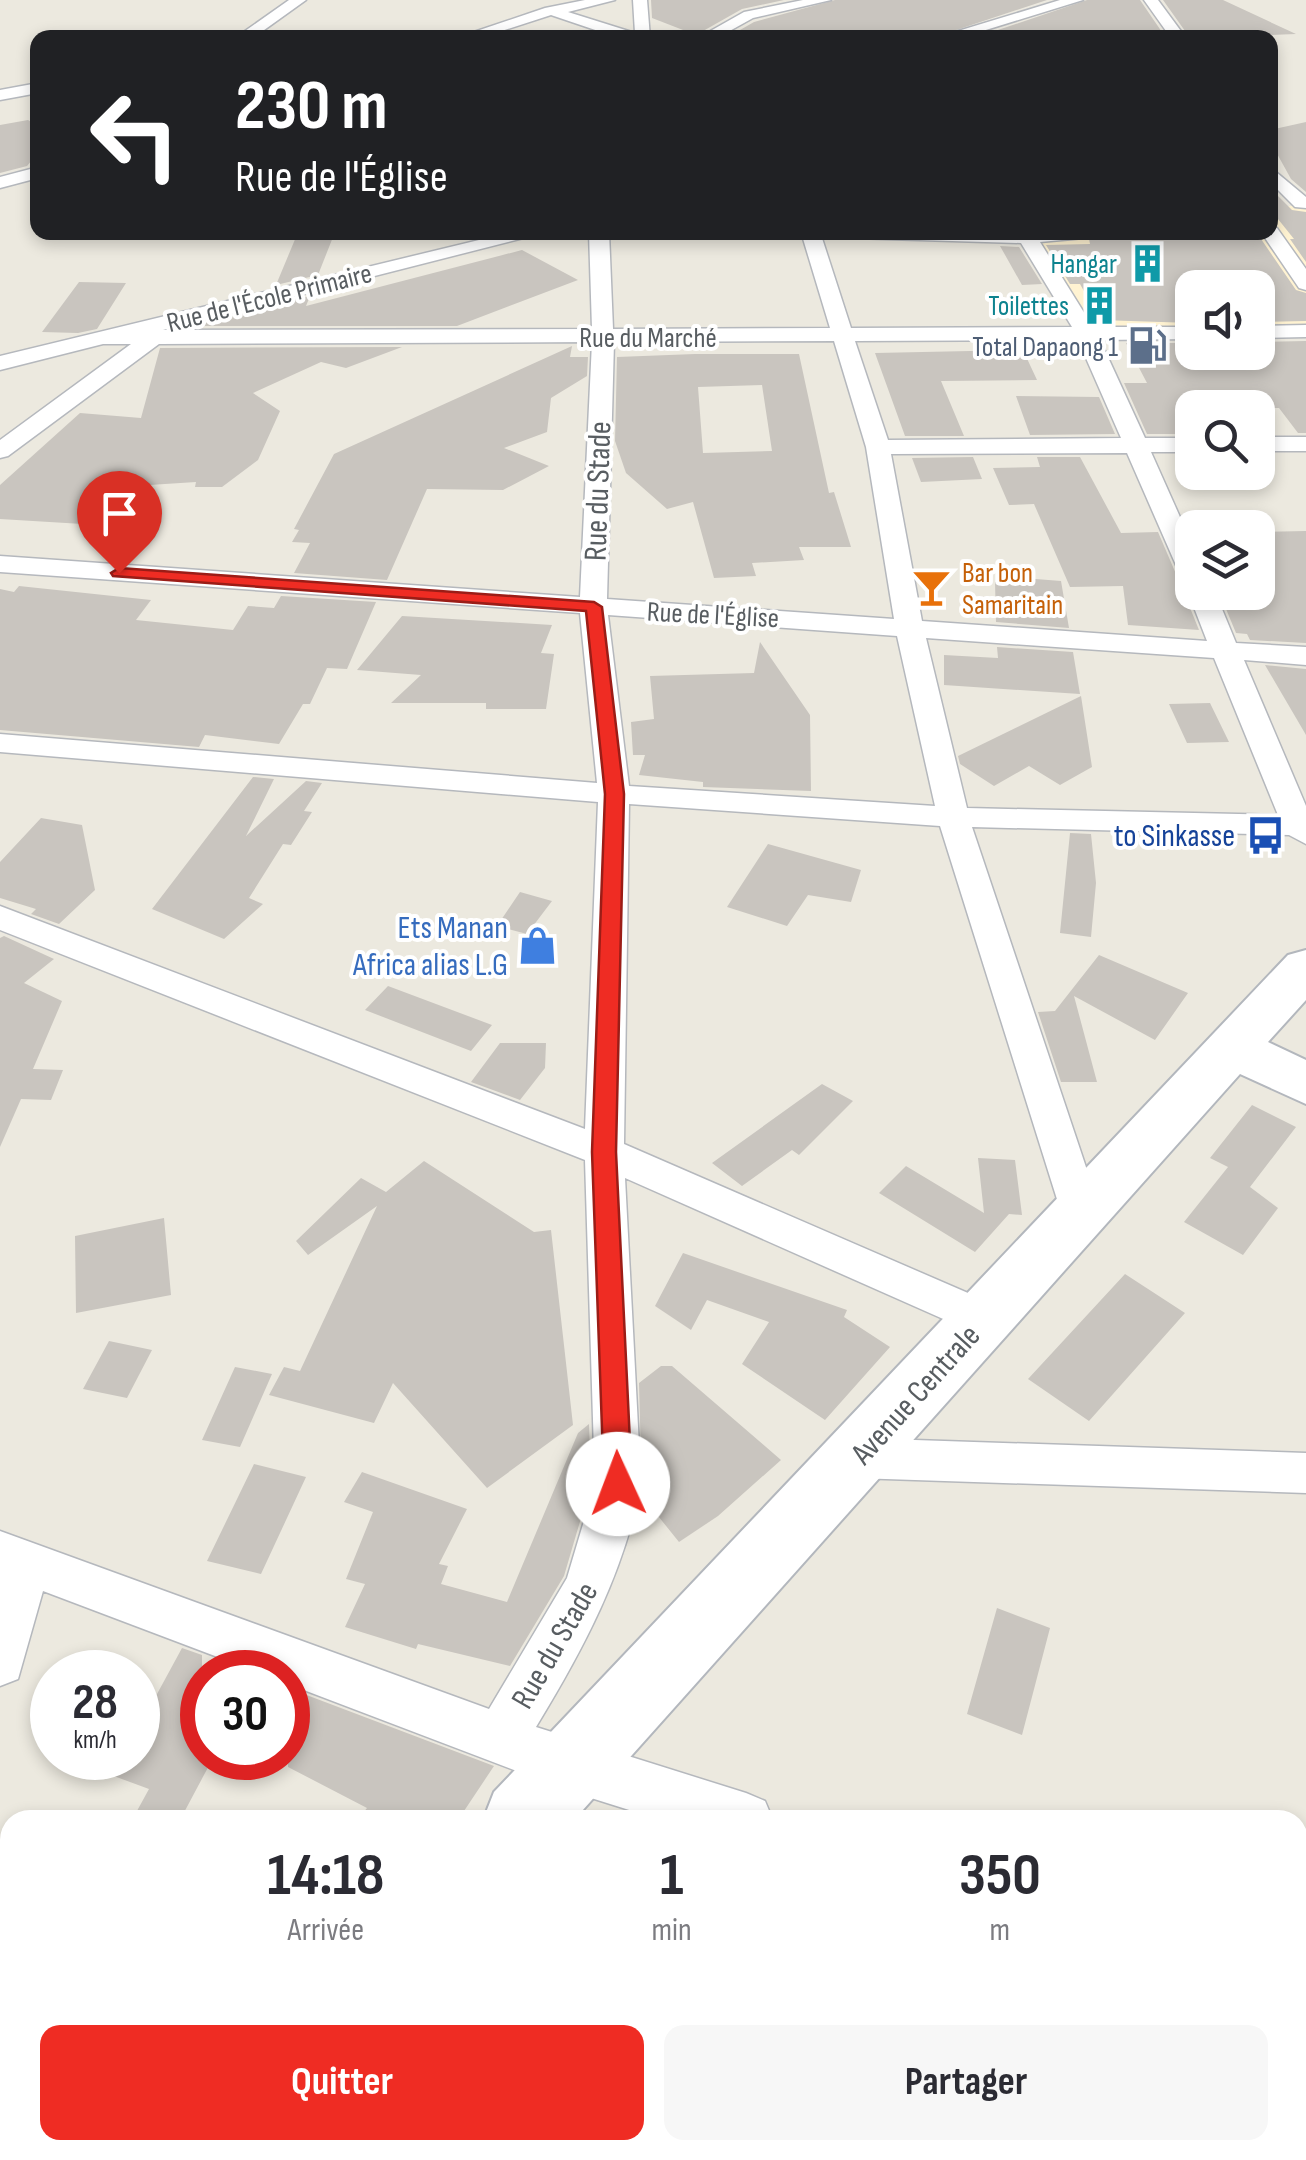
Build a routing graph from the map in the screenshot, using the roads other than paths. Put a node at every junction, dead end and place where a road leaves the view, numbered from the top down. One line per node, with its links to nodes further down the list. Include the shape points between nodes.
1 (299, 0): 9 (street)
2 (524, 0): 8 (street)
3 (608, 0): 8 (street)
4 (640, 0): 12 (street)
5 (824, 0): 13 (street, via 749,15)
6 (1076, 0): 14 (street)
7 (1151, 0): 15 (street)
8 (550, 11): 10 (street); 11 (street)
9 (254, 30)
10 (489, 30)
11 (613, 30)
12 (640, 30)
13 (720, 30)
14 (970, 30)
15 (1173, 30)
16 (30, 89): 17 (street)
17 (0, 95)
18 (30, 174): 20 (street)
19 (1278, 179): 21 (street)
20 (0, 183)
21 (1304, 202): 22 (street)
22 (1278, 207)
23 (505, 240): 36 (street, Rue de l'École Primaire)
24 (599, 240): 34 (street, Rue du Stade)
25 (812, 240): 35 (street)
26 (1029, 240): 32 (street)
27 (1276, 240): 28 (street)
28 (1306, 284)
29 (1306, 331): 30 (street)
30 (1275, 332)
31 (1175, 333): 32 (street, Rue du Marché)
32 (1086, 335): 35 (street, Rue du Marché); 40 (street)
33 (158, 336): 34 (street, Rue du Marché); 36 (street, Rue du Marché); 43 (street)
34 (602, 336): 35 (street, Rue du Marché); 46 (street, Rue du Stade)
35 (840, 337): 42 (street)
36 (104, 338): 37 (street, Rue de l'École Primaire)
37 (0, 363)
38 (1275, 444): 39 (street)
39 (1306, 444)
40 (1136, 445): 41 (street); 42 (street); 44 (street)
41 (1175, 445)
42 (878, 448): 48 (street)
43 (0, 452)
44 (1175, 533)
45 (0, 564): 46 (street, Rue de l'Église)
46 (594, 607): 48 (street, Rue de l'Église); 52 (street, Rue du Stade)
47 (1210, 610): 49 (street)
48 (909, 626): 49 (street, Rue de l'Église); 53 (street)
49 (1227, 649): 50 (street, Rue de l'Église); 54 (street)
50 (1306, 656)
51 (0, 743): 52 (street)
52 (614, 794): 53 (street); 59 (street, Rue du Stade)
53 (953, 817): 54 (street); 60 (street)
54 (1302, 830)
55 (0, 918): 59 (street)
56 (1306, 966): 57 (main road, Avenue Centrale)
57 (1232, 1047): 58 (main road); 60 (main road, Avenue Centrale)
58 (1306, 1084)
59 (604, 1152): 61 (street); 66 (street, Rue du Stade, via 618,1484 610,1533 576,1617)
60 (1081, 1212): 61 (main road, Avenue Centrale)
61 (983, 1318): 62 (main road, Avenue Centrale)
62 (856, 1458): 63 (street); 67 (main road, Avenue Centrale)
63 (1306, 1473)
64 (13, 1558): 65 (street); 66 (street)
65 (0, 1662)
66 (500, 1738): 67 (street)
67 (572, 1766): 68 (main road, Avenue Centrale); 69 (street)
68 (531, 1810)
69 (691, 1810)

